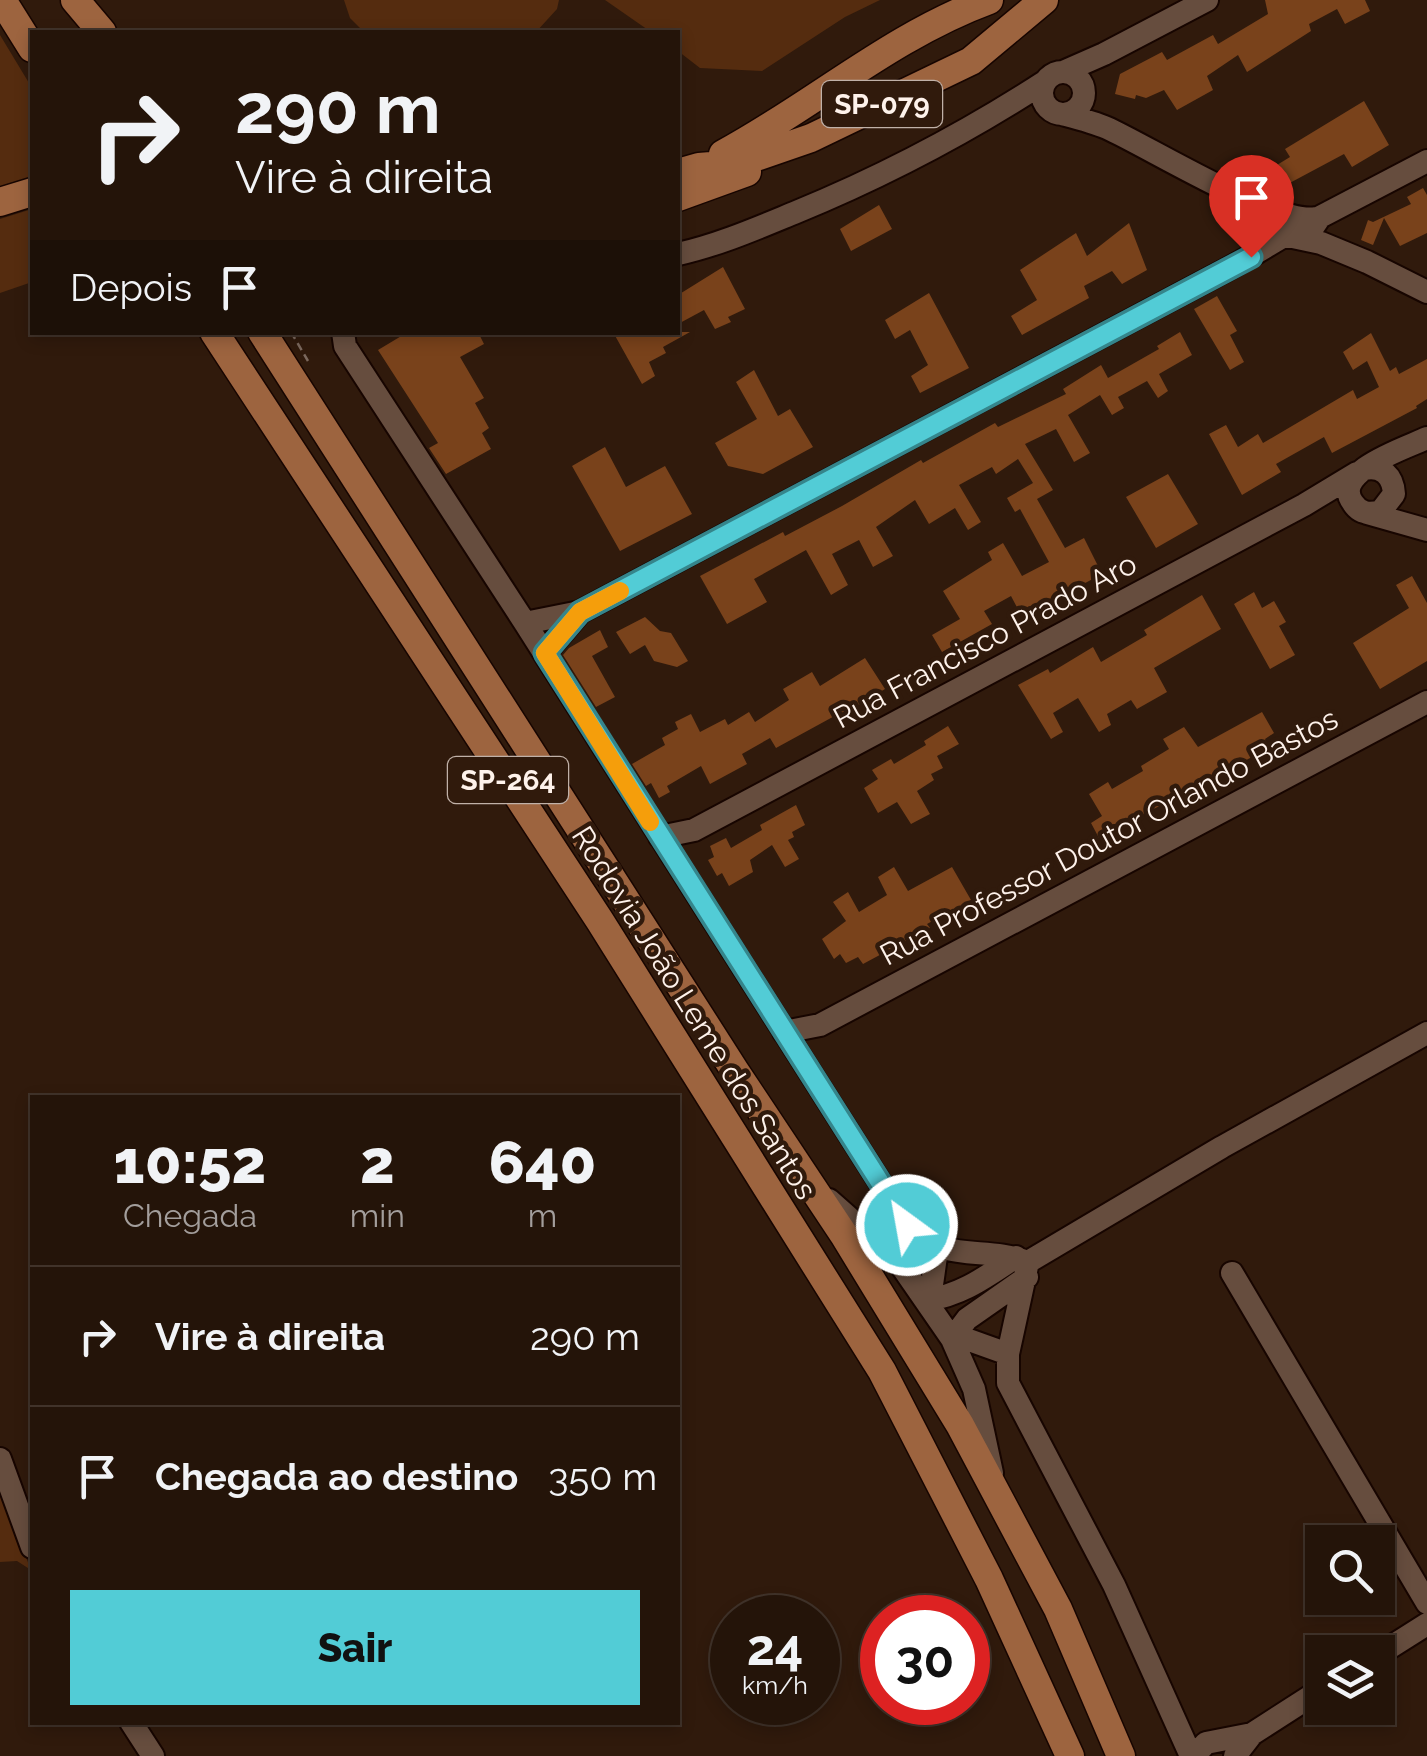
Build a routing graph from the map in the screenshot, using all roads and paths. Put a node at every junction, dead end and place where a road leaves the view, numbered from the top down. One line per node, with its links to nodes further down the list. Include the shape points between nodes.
1 (58, 0): 7 (main road)
2 (75, 0): 8 (main road)
3 (989, 0): 10 (main road, SP-079, via 942,17)
4 (1044, 0): 14 (main road, SP-079, via 971,61)
5 (1207, 0): 11 (street)
6 (1, 3): 9 (main road)
7 (79, 30)
8 (100, 30)
9 (30, 48)
10 (878, 54): 14 (main road, via 910,54 911,80); 20 (main road, SP-079, via 787,117)
11 (1104, 54): 12 (street); 13 (street, via 1086,76)
12 (1054, 76): 13 (street, via 1075,75); 15 (street); 16 (street, via 1043,99)
13 (1084, 93): 16 (street, via 1080,106); 17 (street)
14 (895, 98): 18 (main road, SP-079)
15 (1000, 111): 16 (street); 28 (street, via 866,184)
16 (1059, 113): 17 (street)
17 (1106, 127): 21 (street)
18 (811, 138): 20 (main road, SP-079, via 736,164); 23 (main road, via 746,173)
19 (1427, 161): 26 (street, via 1365,194)
20 (688, 170)
21 (1213, 183): 25 (street); 26 (street)
22 (30, 193): 24 (main road)
23 (680, 196)
24 (0, 202)
25 (1245, 217): 27 (street); 29 (street, via 1244,246)
26 (1329, 227): 27 (street); 30 (street, via 1367,262)
27 (1286, 236): 29 (street)
28 (680, 254)
29 (1226, 270): 40 (street)
30 (1427, 292)
31 (216, 335): 67 (main road, Rodovia João Leme dos Santos / SP-264, via 600,921 882,1371)
32 (264, 335): 49 (main road, Rodovia João Leme dos Santos / SP-264)
33 (343, 335): 41 (street, via 344,346)
34 (1422, 440): 35 (street, Rua Francisco Prado Aro); 36 (street, Rua Francisco Prado Aro, via 1397,466)
35 (1360, 471): 36 (street, via 1386,472); 37 (street, Rua Francisco Prado Aro); 38 (street, via 1348,493)
36 (1394, 490): 38 (street, via 1387,507); 39 (street, via 1404,514)
37 (1304, 505): 38 (street, Rua Francisco Prado Aro, via 1329,500); 44 (street, Rua Francisco Prado Aro)
38 (1361, 510): 39 (street, Rua Francisco Prado Aro)
39 (1427, 530)
40 (580, 612): 41 (street); 42 (street)
41 (526, 623): 42 (street)
42 (545, 653): 44 (street)
43 (1427, 702): 45 (street, Rua Professor Doutor Orlando Bastos)
44 (666, 846): 46 (street)
45 (820, 1025): 46 (street, Rua Professor Doutor Orlando Bastos); 48 (street, Rua Professor Doutor Orlando Bastos)
46 (784, 1032): 48 (street)
47 (1427, 1033): 51 (street)
48 (798, 1053): 50 (street, via 907,1225)
49 (810, 1184): 53 (street, via 898,1262); 57 (main road, Rodovia João Leme dos Santos / SP-264)
50 (937, 1249): 51 (street); 53 (street)
51 (1024, 1265): 53 (street); 54 (street); 55 (street)
52 (1232, 1274): 59 (street)
53 (929, 1300): 54 (street)
54 (954, 1336): 55 (street); 57 (street, via 980,1409)
55 (1008, 1354): 63 (street, via 1008,1382)
56 (0, 1459): 58 (street)
57 (996, 1491): 68 (main road, Rodovia João Leme dos Santos / SP-264, via 1058,1609)
58 (30, 1542)
59 (1427, 1603)
60 (1427, 1624): 61 (street)
61 (1395, 1644)
62 (1305, 1700): 65 (street)
63 (1170, 1708): 65 (street); 69 (street)
64 (133, 1725): 66 (street)
65 (1227, 1747): 69 (street, via 1199,1747)
66 (153, 1756)
67 (1070, 1756)
68 (1121, 1756)
69 (1192, 1756)

